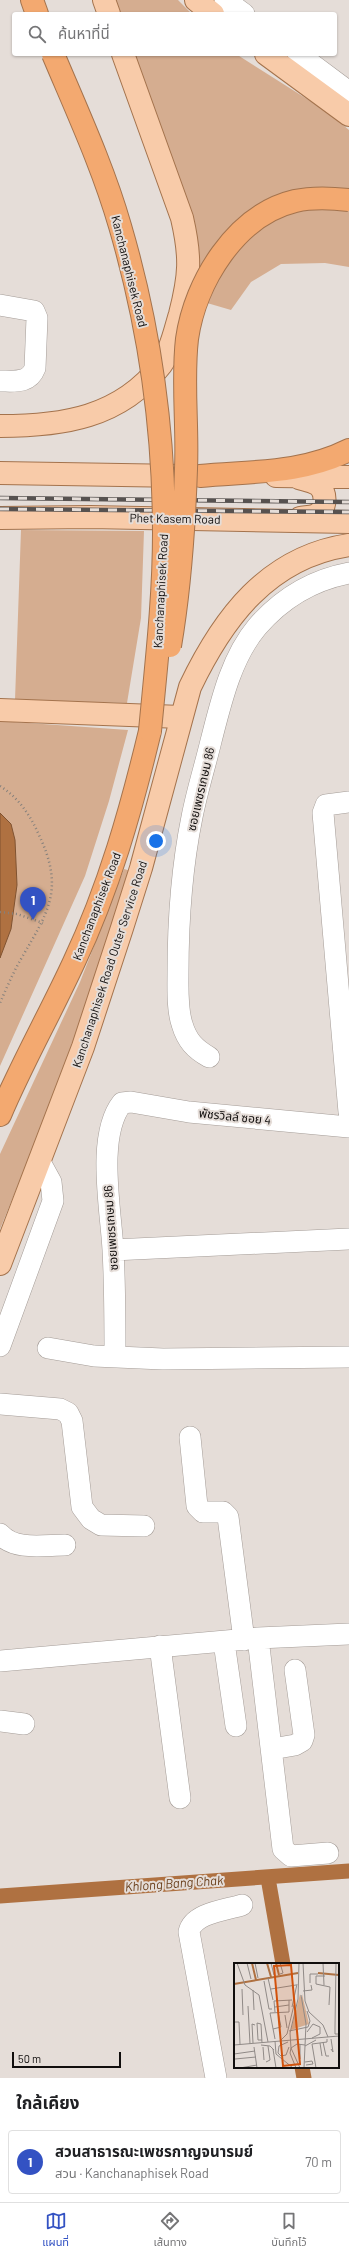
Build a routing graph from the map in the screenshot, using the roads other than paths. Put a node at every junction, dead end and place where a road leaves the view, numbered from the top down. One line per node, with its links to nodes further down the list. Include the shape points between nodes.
1 (32, 0): 5 (highway)
2 (104, 0): 6 (main road)
3 (196, 0): 7 (main road)
4 (225, 0): 8 (street)
5 (36, 12)
6 (108, 12)
7 (211, 12)
8 (241, 12)
9 (54, 56): 31 (highway, Kanchanaphisek Road, bridge, via 101,171 120,227 151,362 159,427 164,533)
10 (123, 56): 18 (main road, via 182,218 189,246 190,271 174,338 161,364 136,390 108,409 74,421 32,426)
11 (269, 56): 14 (main road)
12 (301, 56): 13 (street)
13 (349, 92)
14 (349, 115)
15 (349, 200): 31 (highway, bridge, via 325,197 295,201 268,211 244,229 214,262 196,300 187,339 186,480 178,599 166,670)
16 (0, 305): 17 (street, via 27,308 34,311 37,318 35,368 32,374 22,381)
17 (0, 380)
18 (0, 426)
19 (349, 450): 21 (highway, via 334,458 290,470)
20 (0, 473): 21 (main road)
21 (200, 476): 22 (main road)
22 (293, 476): 23 (main road); 25 (main road, via 318,484 325,497 323,506 316,515)
23 (349, 477)
24 (0, 518): 25 (main road, Phet Kasem Road)
25 (294, 520): 26 (main road, Phet Kasem Road)
26 (349, 522)
27 (349, 545): 30 (main road, Kanchanaphisek Road Outer Service Road, via 313,554 281,570 244,601 203,660 190,687)
28 (349, 573): 35 (street, ซอยเพชรเกษม 86, via 301,589 277,607 257,627 240,654 217,718 192,817 179,915 178,951 181,1023 194,1048)
29 (0, 710): 30 (main road)
30 (181, 717): 40 (main road, Kanchanaphisek Road Outer Service Road, via 139,876 82,1047)
31 (150, 731): 38 (highway, Kanchanaphisek Road, via 112,872 75,961)
32 (349, 802): 33 (street, via 326,805 323,813)
33 (341, 911): 34 (street)
34 (345, 1021): 37 (street)
35 (209, 1057)
36 (122, 1103): 39 (street, พัชรวิลล์ ซอย 4); 42 (street, ซอยเพชรเกษม 86, via 113,1121 107,1158)
37 (349, 1112)
38 (0, 1115)
39 (349, 1127)
40 (40, 1162): 43 (main road, Kanchanaphisek Road Outer Service Road); 44 (street, via 51,1182 53,1201)
41 (349, 1239): 42 (street)
42 (113, 1250): 47 (street, ซอยเพชรเกษม 86)
43 (0, 1264): 44 (street)
44 (26, 1270): 45 (street)
45 (0, 1346)
46 (48, 1348): 47 (street)
47 (115, 1357): 48 (street)
48 (349, 1357)
49 (0, 1404): 51 (street, via 68,1413 72,1421 82,1507 91,1519 101,1525)
50 (190, 1437): 55 (street, via 197,1506 203,1512 223,1512 228,1517)
51 (144, 1526)
52 (0, 1534): 53 (street, via 10,1543 20,1545)
53 (65, 1545)
54 (349, 1634): 55 (street)
55 (251, 1639): 56 (street); 63 (street)
56 (224, 1642): 57 (street); 62 (street)
57 (160, 1646): 58 (street); 64 (street)
58 (0, 1661)
59 (295, 1670): 63 (street, via 304,1734 302,1741 295,1745)
60 (0, 1722): 61 (street)
61 (24, 1724)
62 (236, 1726)
63 (272, 1749): 65 (street, via 283,1849 291,1856)
64 (180, 1798)
65 (328, 1853)
66 (242, 1905): 67 (street, via 197,1920 190,1926 189,1932)
67 (216, 2078)

